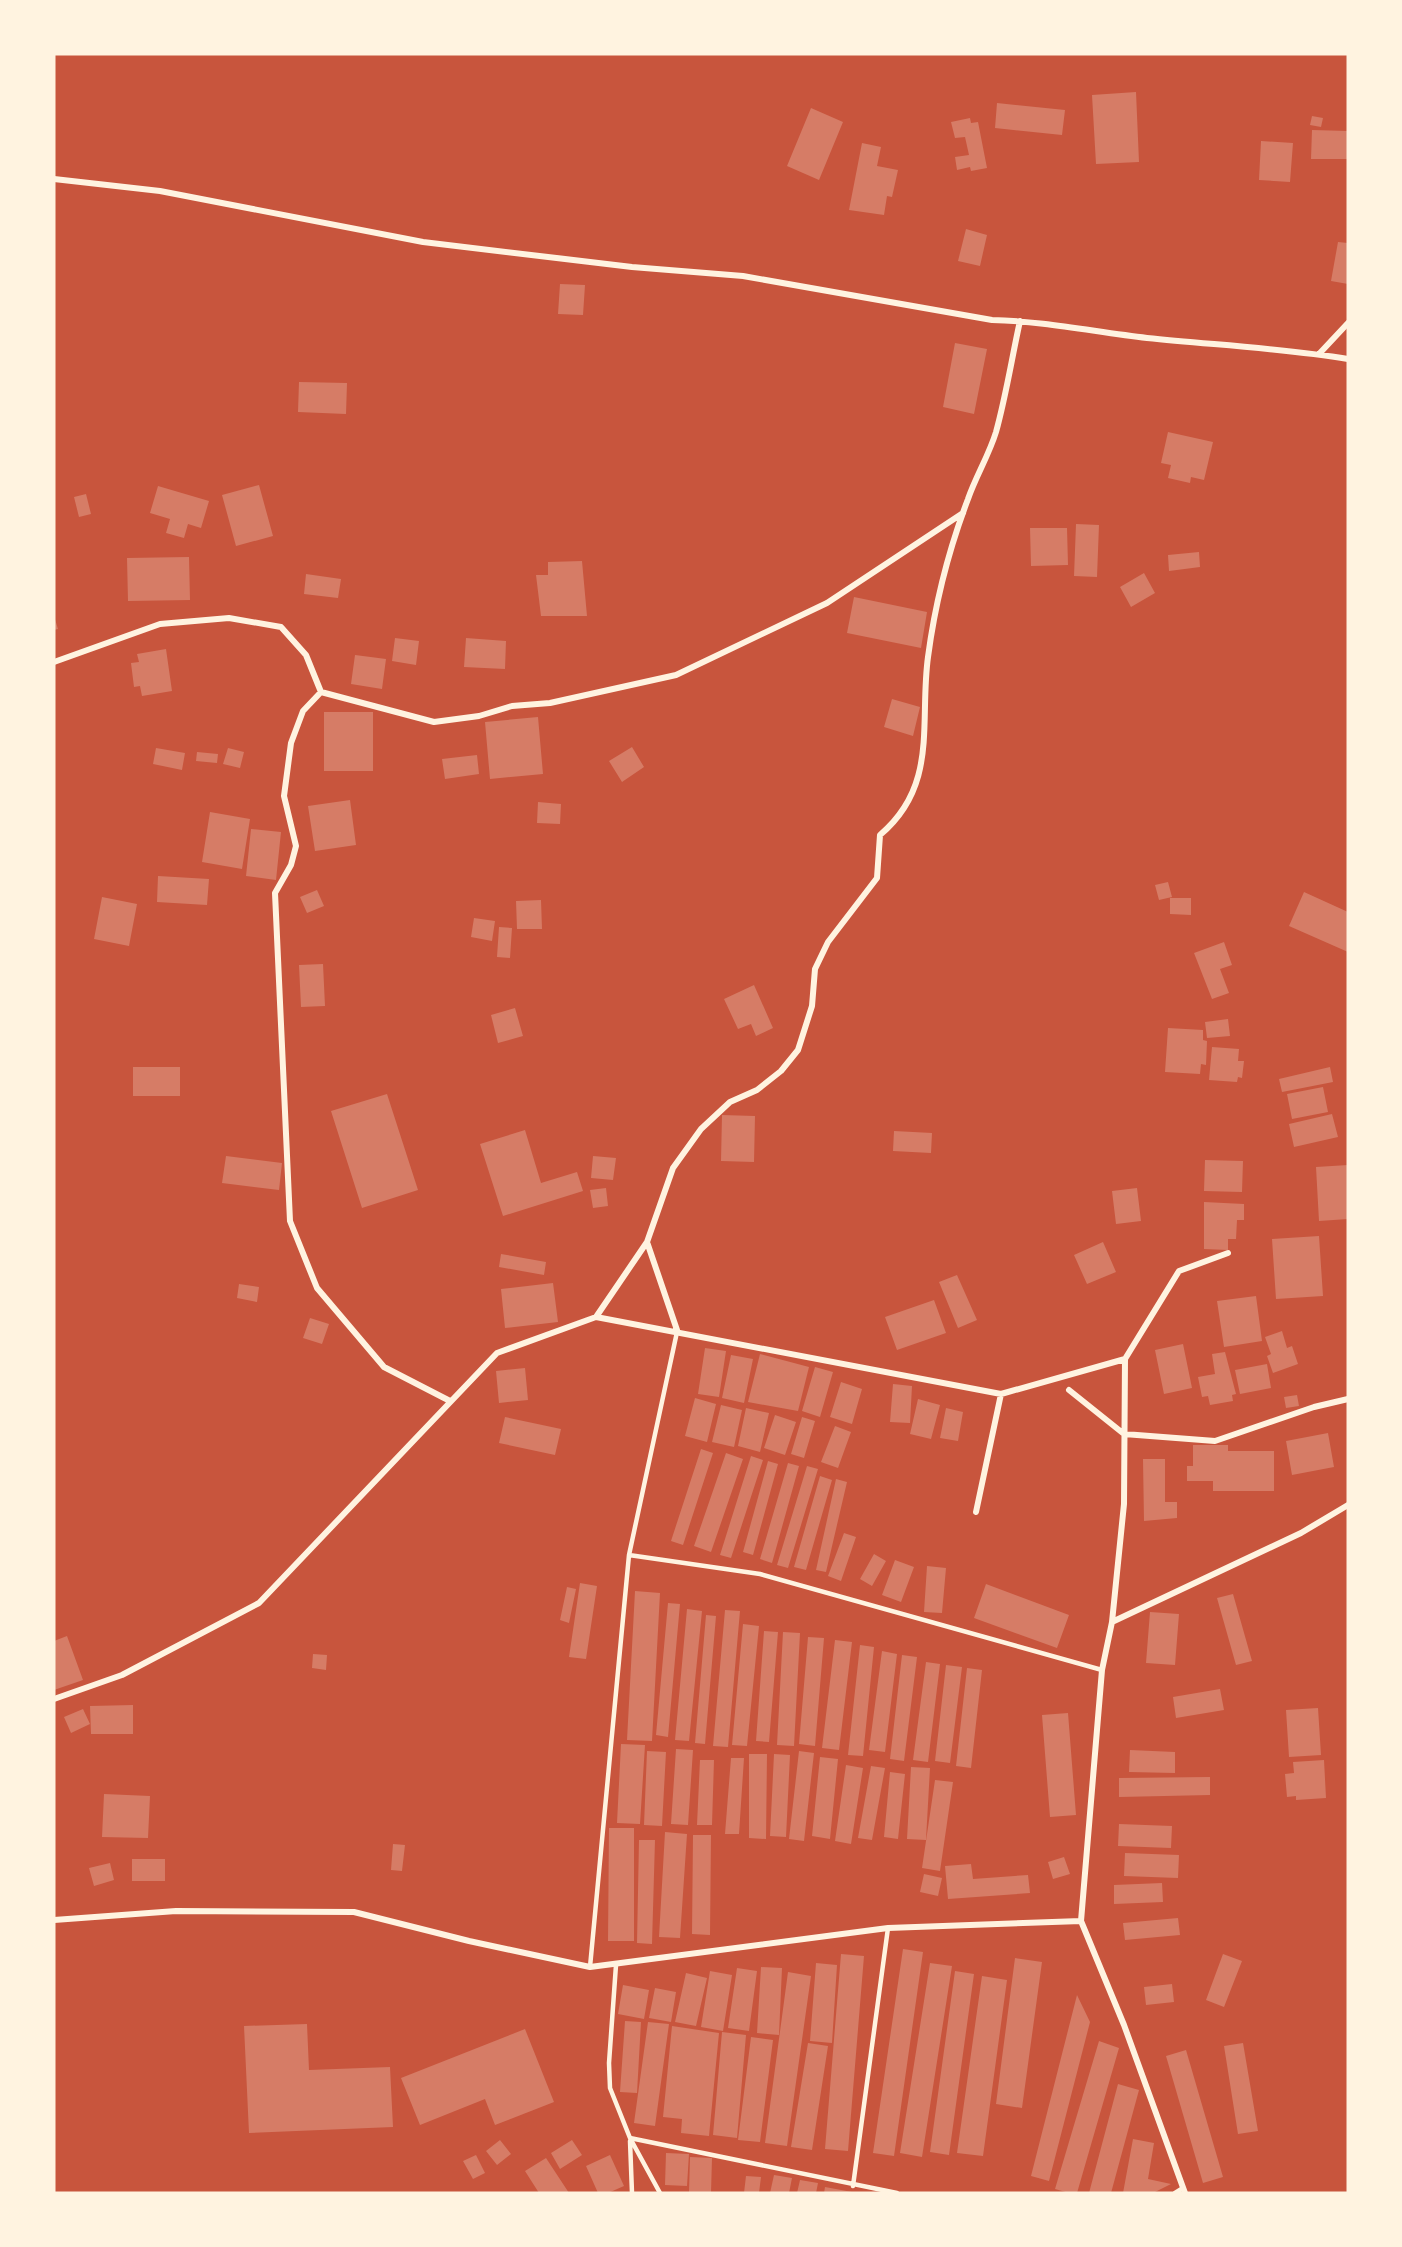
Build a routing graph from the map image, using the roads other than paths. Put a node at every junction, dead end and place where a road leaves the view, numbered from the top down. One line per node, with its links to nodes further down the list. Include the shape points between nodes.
1 (54, 179): 2 (street, via 182,194 412,240 632,267 743,276 981,318)
2 (1020, 321): 4 (street, via 1082,331); 6 (street, via 995,433)
3 (1348, 323): 4 (street)
4 (1319, 354): 5 (street)
5 (1348, 359)
6 (963, 513): 8 (street, via 827,603 676,675 550,703 513,706 435,722); 9 (street, via 935,614 921,772 896,821 880,835 877,878 828,942 815,969 812,1006 798,1050 781,1071 757,1090 730,1102 701,1129 673,1168)
7 (54, 662): 8 (street, via 159,624 229,618 281,627 306,655)
8 (321, 692): 17 (street, via 303,711 291,743 284,796 296,846 291,865 275,894 290,1221 318,1288 384,1367)
9 (647, 1242): 11 (street); 12 (street)
10 (1228, 1253): 13 (street, via 1179,1271)
11 (596, 1317): 12 (street); 17 (street, via 497,1353)
12 (677, 1330): 15 (street); 21 (lane)
13 (1125, 1359): 15 (street); 18 (street)
14 (1069, 1390): 18 (street)
15 (1000, 1394): 20 (street)
16 (1348, 1398): 18 (street, via 1223,1439)
17 (450, 1401): 24 (street, via 259,1604 122,1675)
18 (1124, 1434): 22 (street, via 1124,1504)
19 (1348, 1505): 22 (street, via 1301,1533)
20 (976, 1512)
21 (629, 1555): 23 (lane, via 760,1574); 29 (lane)
22 (1112, 1622): 23 (street)
23 (1102, 1670): 26 (street)
24 (54, 1699)
25 (54, 1920): 29 (street, via 176,1911 354,1912)
26 (1081, 1921): 27 (street); 32 (street, via 1124,2025)
27 (888, 1928): 28 (street); 31 (lane)
28 (616, 1965): 29 (street); 30 (lane, via 610,2088)
29 (590, 1967)
30 (630, 2138): 31 (lane); 33 (lane); 34 (lane)
31 (853, 2186): 35 (lane)
32 (1184, 2191): 36 (lane)
33 (632, 2193)
34 (660, 2193)
35 (897, 2193)
36 (1175, 2193)

